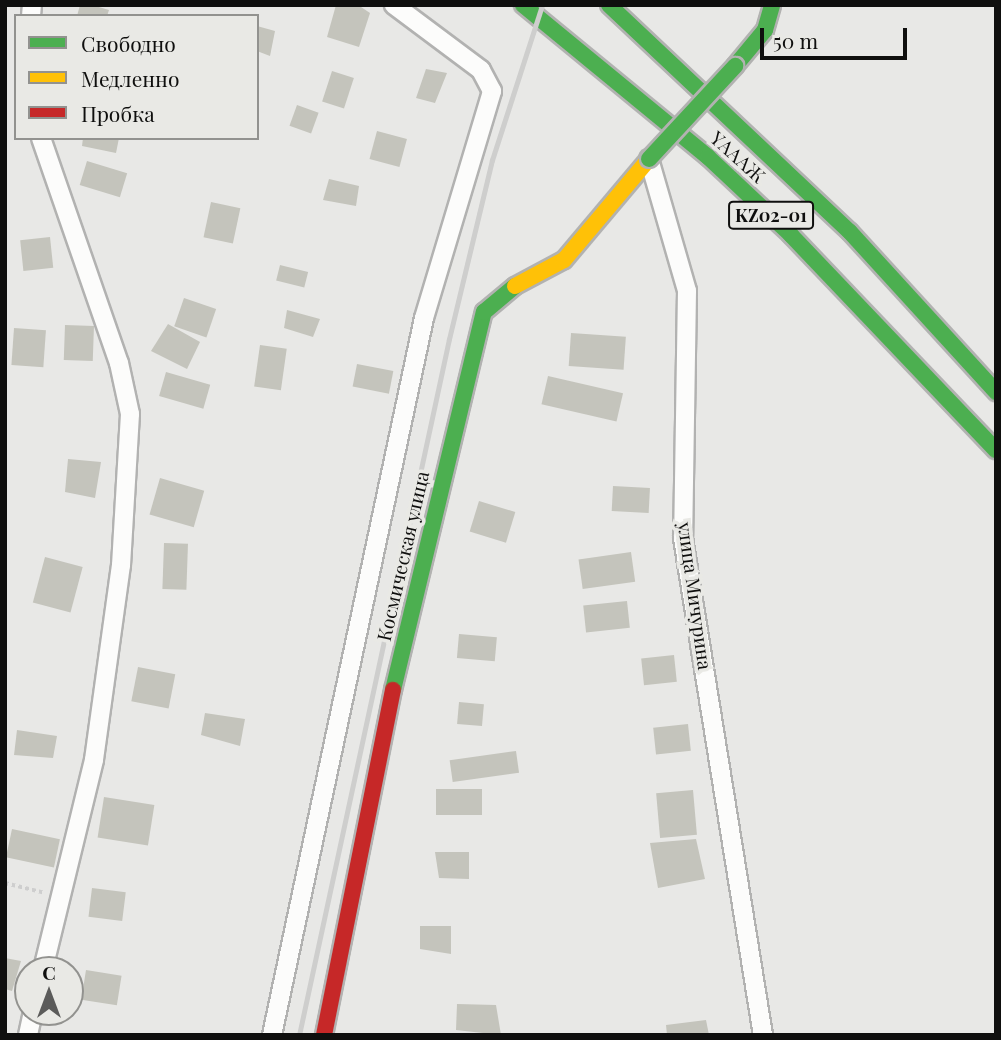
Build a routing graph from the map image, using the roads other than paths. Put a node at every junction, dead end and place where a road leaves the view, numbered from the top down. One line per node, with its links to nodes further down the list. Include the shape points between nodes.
1 (394, 5): 10 (street, via 481,70 492,91 424,317)
2 (523, 5): 8 (main road, ҮАААЖ / KZ02-01, via 773,218)
3 (609, 5): 7 (main road, ҮАААЖ / KZ02-01, via 850,232)
4 (772, 5): 6 (main road, Космическая улица, bridge, via 765,30)
5 (42, 140): 9 (street, via 119,363 130,414 118,591 93,760)
6 (649, 159): 11 (main road, Космическая улица, via 565,260 498,295 484,312 387,715); 12 (street, улица Мичурина, via 687,291 683,538)
7 (996, 392)
8 (996, 450)
9 (46, 956)
10 (272, 1035)
11 (324, 1035)
12 (764, 1035)

